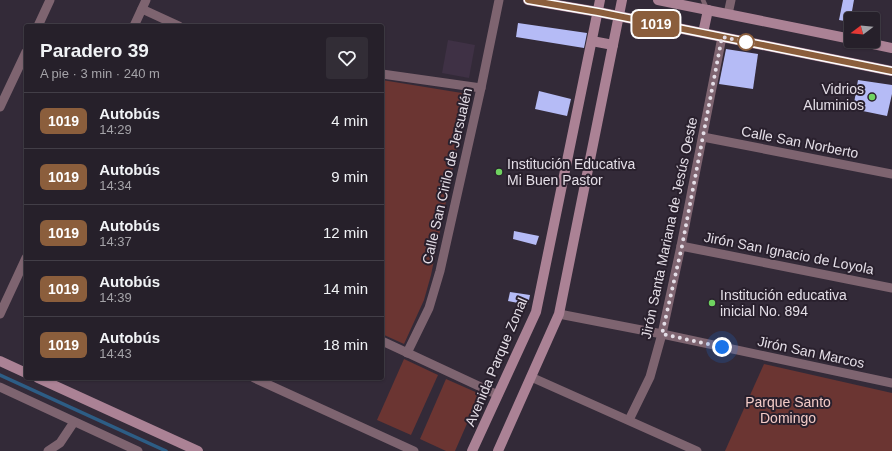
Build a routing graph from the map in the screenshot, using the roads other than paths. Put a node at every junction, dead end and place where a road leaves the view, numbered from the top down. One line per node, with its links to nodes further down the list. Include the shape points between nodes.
1 (50, 0): 15 (street)
2 (146, 0): 10 (street)
3 (499, 0): 28 (street, Calle San Cirilo de Jersualén)
4 (528, 0): 12 (main road)
5 (600, 0): 12 (main road, Avenida Parque Zonal)
6 (622, 0): 14 (main road)
7 (658, 0): 11 (main road)
8 (703, 0): 11 (lane)
9 (731, 0): 13 (street)
10 (142, 9): 16 (street); 17 (street)
11 (708, 10): 13 (main road); 18 (main road)
12 (598, 12): 14 (main road); 21 (main road, Avenida Parque Zonal)
13 (728, 14): 20 (main road)
14 (619, 16): 18 (main road); 22 (main road)
15 (39, 24)
16 (135, 24)
17 (175, 24)
18 (703, 33): 19 (main road)
19 (722, 37): 26 (main road); 30 (street, Jirón Santa Mariana de Jesús Oeste)
20 (844, 38)
21 (592, 41): 22 (main road); 47 (main road, Avenida Parque Zonal, via 536,312)
22 (613, 45): 36 (main road)
23 (880, 45): 24 (main road)
24 (892, 48)
25 (24, 56): 29 (street)
26 (892, 71)
27 (384, 74): 28 (street)
28 (481, 88): 39 (street, Calle San Cirilo de Jersualén, via 434,293)
29 (0, 107)
30 (703, 138): 31 (street, Calle San Norberto); 32 (street, Jirón Santa Mariana de Jesús Oeste)
31 (892, 174)
32 (682, 246): 34 (street, Jirón San Ignacio de Loyola); 37 (street, Jirón Santa Mariana de Jesús Oeste)
33 (23, 272): 35 (street)
34 (892, 288)
35 (0, 314)
36 (559, 314): 37 (street, Jirón San Marcos); 42 (main road)
37 (662, 334): 45 (street, Jirón San Marcos); 48 (street, Jirón Santa Mariana de Jesús Oeste, via 650,377)
38 (384, 342): 39 (street)
39 (407, 353): 47 (street)
40 (0, 361): 41 (main road)
41 (24, 372)
42 (531, 377): 48 (street); 55 (main road)
43 (42, 380): 52 (main road)
44 (258, 380): 53 (street)
45 (892, 383)
46 (0, 388): 49 (street)
47 (498, 395): 54 (main road, Avenida Parque Zonal)
48 (629, 420): 56 (street)
49 (74, 422): 50 (street, via 60,443); 51 (street)
50 (48, 451)
51 (138, 451)
52 (198, 451)
53 (414, 451)
54 (472, 451)
55 (498, 451)
56 (696, 451)

